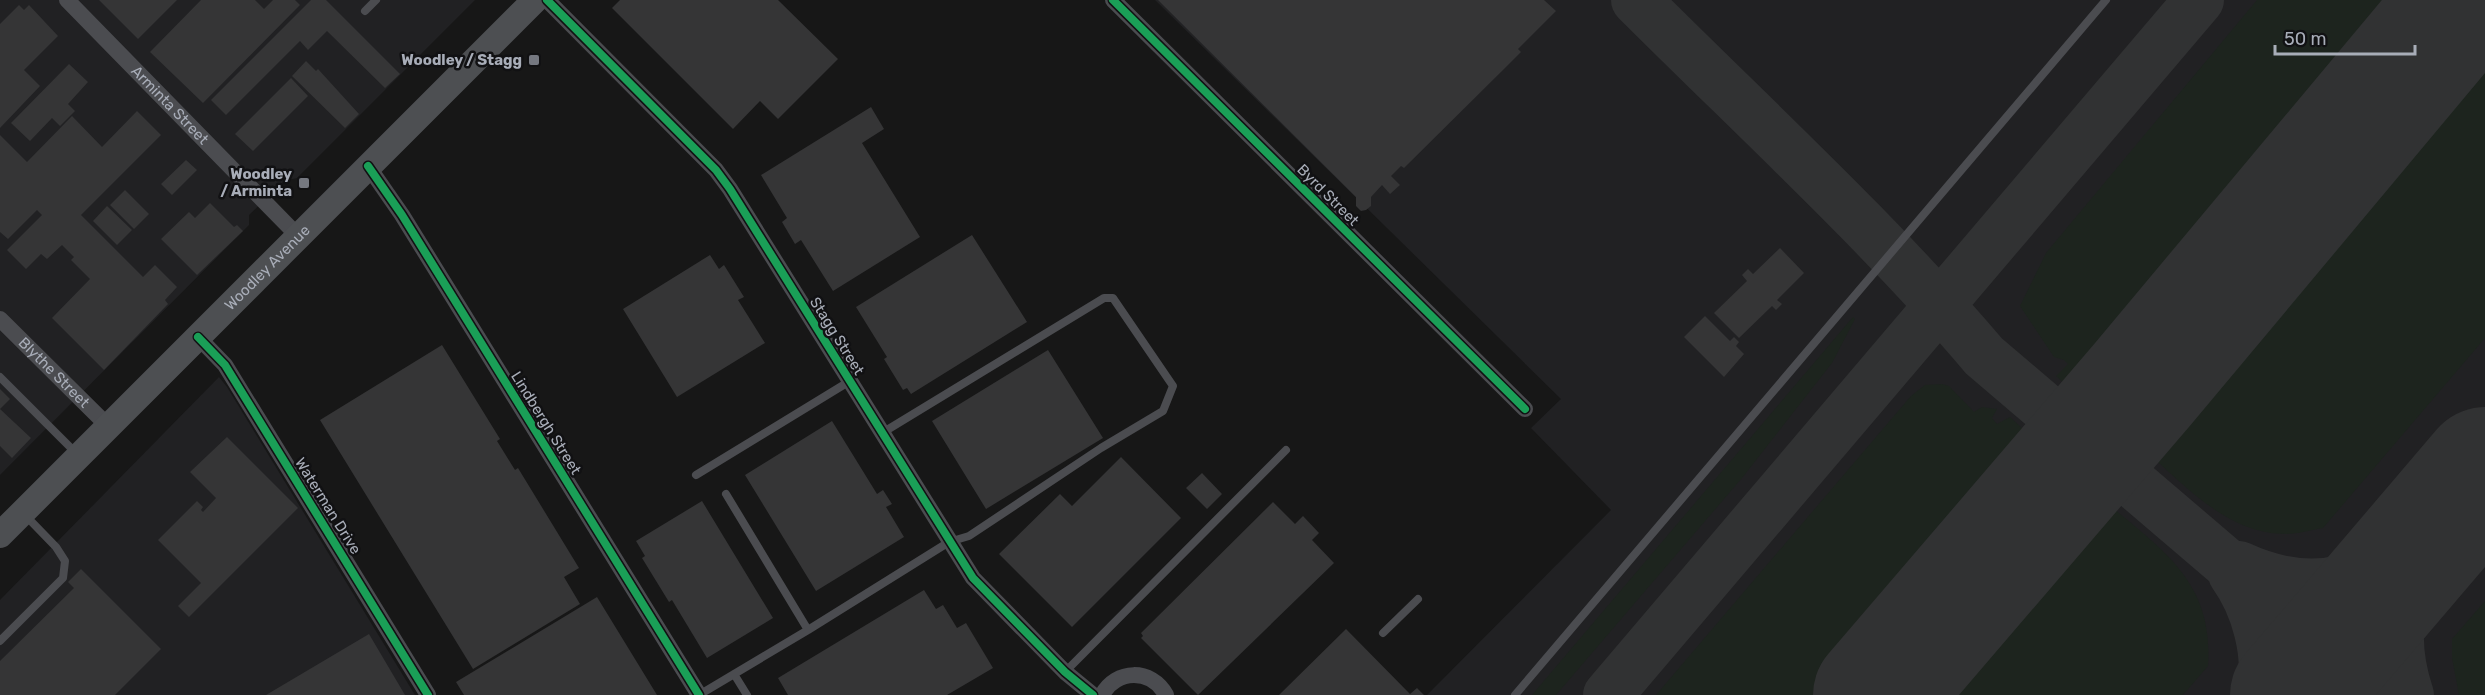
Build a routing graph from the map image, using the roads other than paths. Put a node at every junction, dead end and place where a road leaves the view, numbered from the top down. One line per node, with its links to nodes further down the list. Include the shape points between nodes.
1 (67, 0): 9 (street, Arminta Street)
2 (376, 0): 7 (lane)
3 (535, 0): 8 (main road, Woodley Avenue)
4 (546, 0): 13 (street, Stagg Street, via 716,170)
5 (1113, 0): 14 (street, Byrd Street)
6 (2106, 0): 36 (lane)
7 (365, 11)
8 (368, 166): 9 (main road, Woodley Avenue); 31 (street, Lindbergh Street)
9 (299, 237): 11 (main road, Woodley Avenue)
10 (0, 319): 15 (street, Blythe Street)
11 (198, 337): 15 (main road, Woodley Avenue); 30 (street, Waterman Drive, via 231,374)
12 (0, 377): 18 (lane)
13 (850, 381): 16 (street, Stagg Street); 19 (lane)
14 (1525, 409)
15 (108, 426): 18 (main road, Woodley Avenue)
16 (882, 433): 23 (street, Stagg Street); 23 (lane, via 1104,298 1113,298 1173,386 1163,411 969,536)
17 (1286, 450): 28 (lane)
18 (79, 456): 21 (main road, Woodley Avenue)
19 (696, 475)
20 (726, 494): 25 (lane)
21 (23, 513): 22 (main road, Woodley Avenue); 27 (lane, via 65,561 63,578)
22 (0, 535)
23 (949, 542): 25 (lane); 28 (street, Stagg Street, via 988,595)
24 (1418, 599): 26 (lane)
25 (808, 630): 29 (lane)
26 (1383, 633)
27 (0, 641)
28 (1065, 672): 33 (street, Stagg Street)
29 (734, 674): 31 (lane); 32 (lane)
30 (428, 695)
31 (699, 695)
32 (747, 695)
33 (1093, 695)
34 (1102, 695): 35 (street, via 1110,684 1131,675 1154,681)
35 (1166, 695)
36 (1515, 695)

